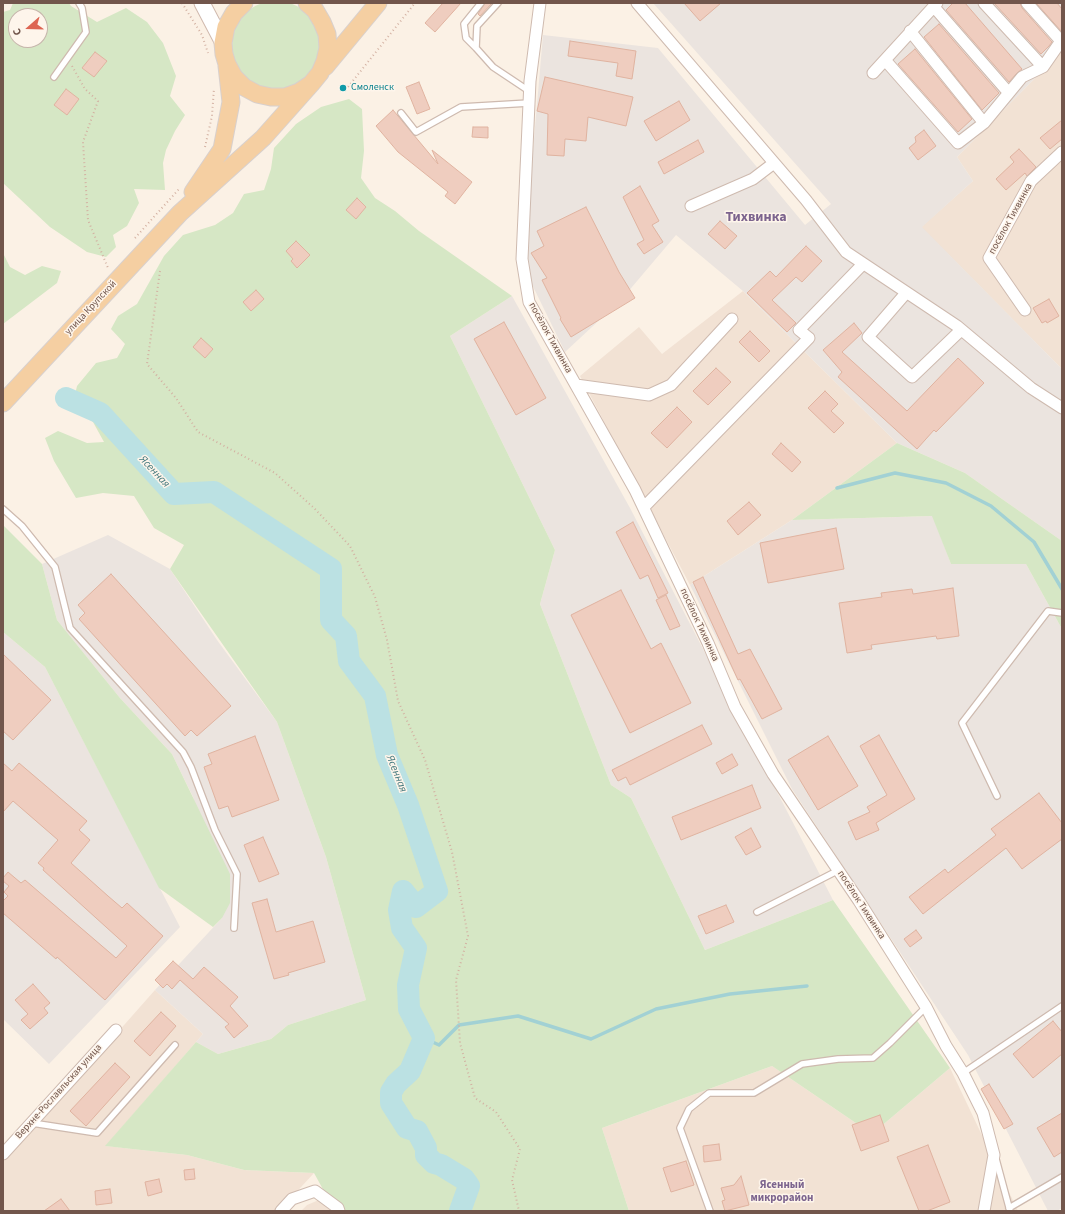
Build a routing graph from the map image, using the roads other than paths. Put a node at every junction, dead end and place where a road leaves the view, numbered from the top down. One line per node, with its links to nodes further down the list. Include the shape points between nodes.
1 (79, 3): 20 (lane, via 86,32)
2 (202, 3): 14 (main road)
3 (244, 3): 14 (main road, via 226,27)
4 (306, 3): 21 (main road, via 315,10 327,34 326,61)
5 (378, 3): 21 (main road, улица Крупской)
6 (481, 3): 15 (lane, via 464,24 466,38)
7 (498, 3): 15 (lane, via 477,26)
8 (540, 3): 22 (street, посёлок Тихвинка)
9 (636, 3): 28 (street)
10 (984, 3): 18 (street)
11 (1027, 3): 18 (street, via 1061,41)
12 (934, 4): 13 (street); 23 (street)
13 (910, 31): 16 (street); 26 (street)
14 (223, 43): 17 (main road, улица Крупской)
15 (476, 48): 22 (lane, via 493,67)
16 (885, 60): 19 (street); 26 (street, via 958,143)
17 (227, 64): 21 (main road, via 234,77 244,87 264,96 285,97 299,92); 30 (main road, улица Крупской, via 231,102 222,149)
18 (1043, 67): 23 (street, via 1022,77)
19 (873, 73)
20 (54, 77)
21 (315, 79): 30 (main road, улица Крупской, via 263,138)
22 (529, 91): 24 (street, посёлок Тихвинка)
23 (1008, 92): 26 (street)
24 (529, 103): 25 (lane, via 461,107 416,132); 36 (street, посёлок Тихвинка, via 522,259 526,287 529,302)
25 (401, 113)
26 (984, 123)
27 (1062, 152): 33 (street, посёлок Тихвинка, via 1031,181 989,258)
28 (774, 163): 29 (street, via 753,179); 31 (street, via 846,252)
29 (691, 206)
30 (180, 213): 37 (main road, улица Крупской)
31 (863, 264): 32 (street); 39 (street, via 799,330 809,338)
32 (906, 293): 35 (street); 35 (street, via 868,337 912,377)
33 (1025, 310)
34 (732, 319): 36 (street, via 671,385 649,395)
35 (961, 330): 38 (street, via 1031,388)
36 (576, 385): 39 (street, посёлок Тихвинка)
37 (3, 403)
38 (1062, 408)
39 (644, 507): 43 (street, посёлок Тихвинка, via 735,707 773,774)
40 (3, 509): 45 (lane, via 22,526 55,568 70,628 183,752 215,830 237,874)
41 (1062, 613): 42 (lane, via 1048,611 962,723)
42 (997, 796)
43 (839, 870): 44 (lane); 47 (street, посёлок Тихвинка)
44 (756, 912)
45 (234, 928)
46 (1062, 1006): 50 (lane)
47 (926, 1007): 50 (street, посёлок Тихвинка); 58 (lane, via 873,1058 802,1064 754,1094 709,1093 689,1109 680,1128)
48 (116, 1030): 51 (street, Верхне-Рославльская улица)
49 (175, 1045): 51 (lane, via 97,1133)
50 (963, 1073): 53 (street, посёлок Тихвинка, via 982,1114)
51 (32, 1123): 52 (street, Верхне-Рославльская улица)
52 (3, 1154)
53 (994, 1155): 55 (lane); 59 (street, посёлок Тихвинка)
54 (1062, 1177): 55 (lane)
55 (1010, 1210)
56 (281, 1211): 57 (street, via 292,1199 315,1192)
57 (339, 1211)
58 (710, 1211)
59 (984, 1211)

